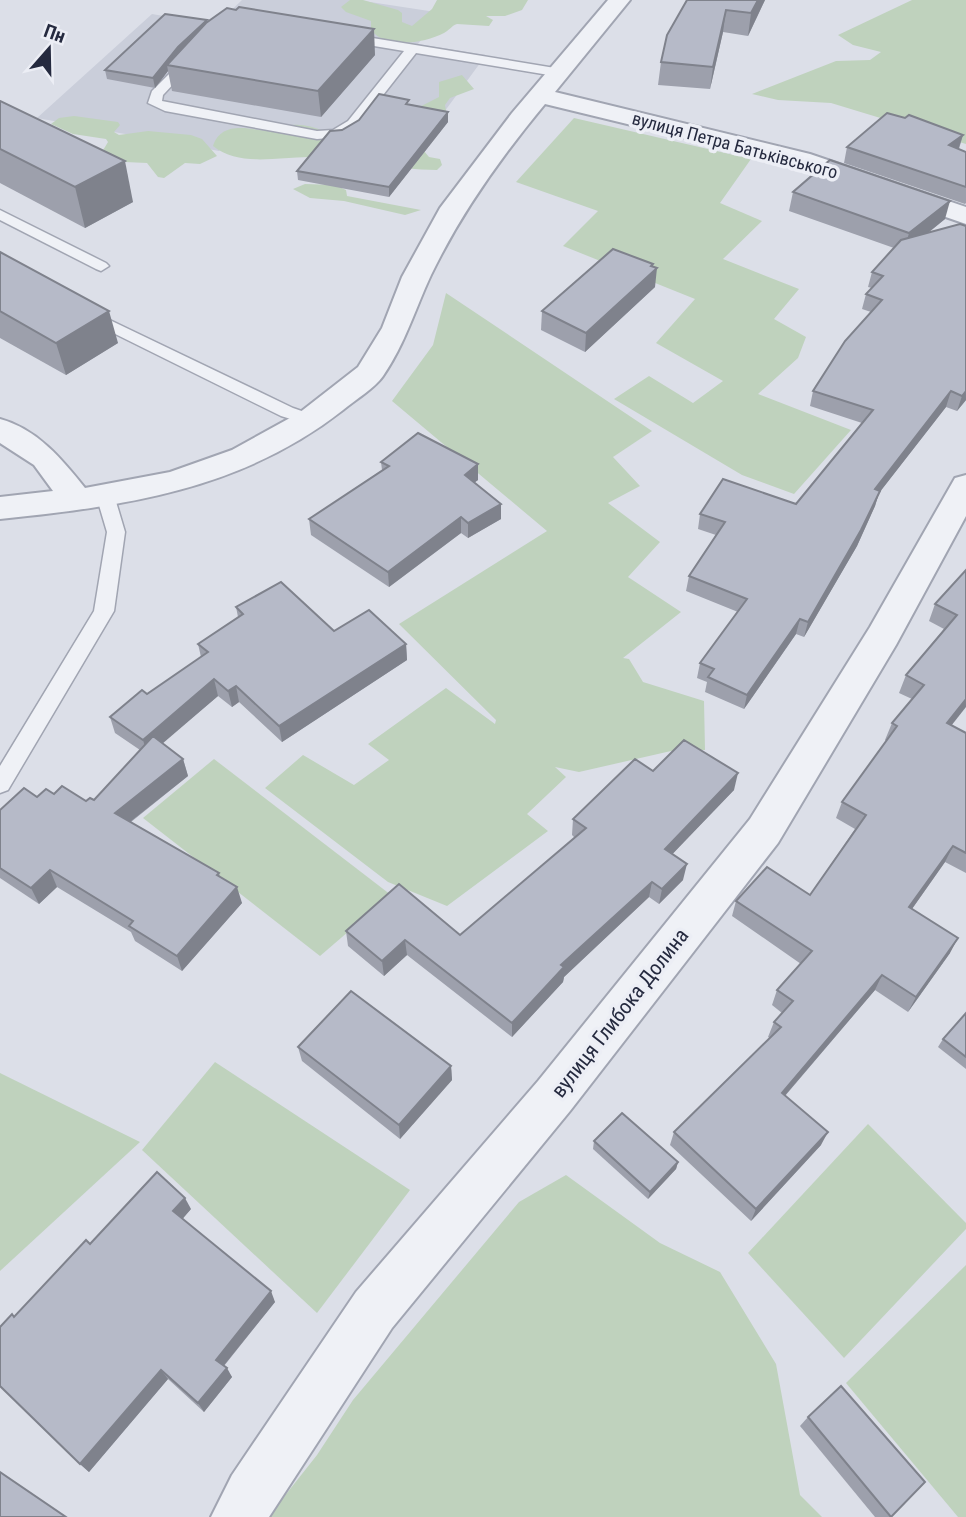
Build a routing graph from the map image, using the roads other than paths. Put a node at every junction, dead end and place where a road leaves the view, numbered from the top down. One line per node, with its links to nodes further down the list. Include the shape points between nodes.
1 (619, 0): 5 (street)
2 (332, 36): 3 (lane)
3 (413, 48): 4 (lane, via 353,124 335,134 317,135 155,103 157,94); 5 (lane)
4 (199, 51)
5 (561, 73): 6 (street)
6 (542, 96): 8 (street, вулиця Петра Батьківського, via 801,159); 11 (street, via 453,208 370,373)
7 (0, 214): 9 (lane)
8 (966, 216)
9 (101, 266)
10 (73, 306): 11 (lane)
11 (310, 420): 14 (street, via 243,457 176,482)
12 (0, 429): 14 (street, via 45,458)
13 (966, 486): 17 (street, вулиця Глибока Долина, via 883,636 764,831 554,1096 374,1310)
14 (91, 497): 15 (street); 16 (lane, via 116,532 104,611)
15 (0, 508)
16 (0, 784)
17 (239, 1517)

